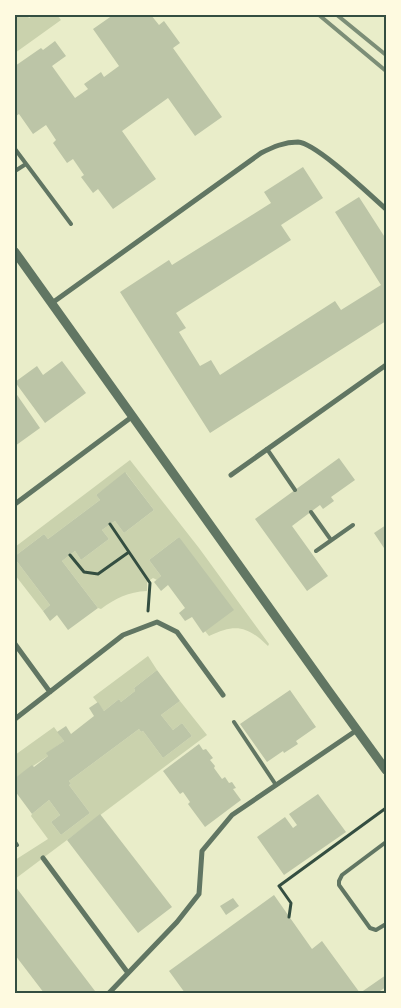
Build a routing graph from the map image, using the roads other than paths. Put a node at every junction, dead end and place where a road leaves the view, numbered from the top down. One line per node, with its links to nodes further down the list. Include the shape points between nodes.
1 (15, 149): 2 (lane)
2 (26, 164): 3 (lane); 5 (lane)
3 (15, 171)
4 (386, 209): 7 (street, via 317,150 300,142 280,144 261,153)
5 (71, 224)
6 (15, 252): 7 (street)
7 (52, 303): 9 (street)
8 (386, 366): 10 (street)
9 (133, 416): 13 (street); 23 (street)
10 (267, 449): 11 (street); 12 (lane)
11 (231, 475)
12 (295, 490)
13 (15, 504)
14 (311, 512): 16 (lane)
15 (353, 525): 16 (lane)
16 (331, 540): 17 (lane)
17 (316, 551)
18 (15, 644): 19 (street)
19 (50, 692): 20 (street, via 124,635 157,622 177,632); 21 (street)
20 (223, 696)
21 (15, 719)
22 (234, 722): 25 (lane)
23 (357, 730): 24 (street); 25 (street)
24 (386, 770)
25 (276, 785): 29 (street, via 232,815 202,851 199,894)
26 (386, 842): 28 (lane, via 338,881 370,928 376,930)
27 (43, 858): 29 (street)
28 (386, 924)
29 (128, 973): 30 (street)
30 (109, 993)

